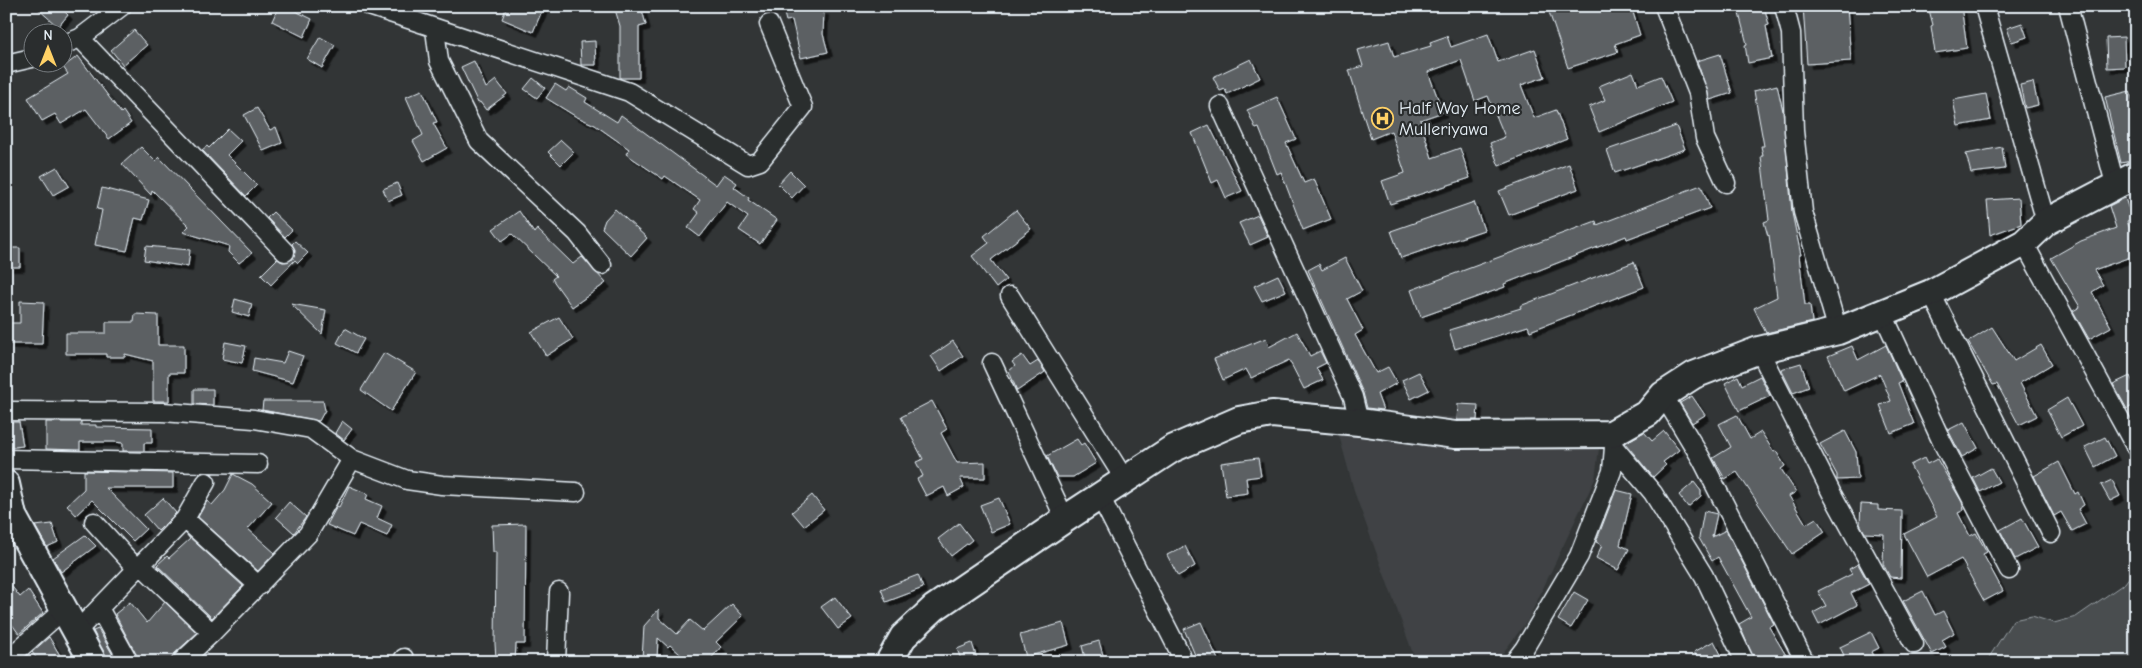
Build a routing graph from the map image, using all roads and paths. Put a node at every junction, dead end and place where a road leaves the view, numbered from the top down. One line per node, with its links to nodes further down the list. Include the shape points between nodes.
1 (122, 6): 9 (street)
2 (369, 6): 8 (street)
3 (1664, 6): 15 (street, via 1698,93 1705,138)
4 (1784, 6): 23 (street, via 1791,33 1794,131 1803,212)
5 (1984, 6): 16 (street)
6 (2068, 6): 14 (street)
7 (769, 24): 8 (street, via 803,107 760,161 748,165 629,92)
8 (435, 29): 19 (street, via 439,61 479,141 577,233)
9 (80, 38): 10 (street); 18 (street)
10 (72, 41)
11 (22, 60): 12 (street)
12 (6, 64)
13 (1220, 106): 28 (street, via 1353,397)
14 (2126, 180): 16 (street)
15 (1726, 183)
16 (2046, 222): 17 (street)
17 (2024, 243): 20 (street); 30 (street)
18 (285, 252)
19 (602, 265)
20 (1931, 293): 22 (street); 43 (street)
21 (1010, 296): 34 (street)
22 (1883, 314): 23 (street); 45 (street, via 1942,442)
23 (1838, 331): 24 (street)
24 (1758, 350): 26 (street, via 1694,376); 51 (street)
25 (992, 363): 40 (street)
26 (1664, 396): 29 (street, via 1648,413); 53 (street, via 1701,458)
27 (6, 411): 32 (street, via 163,412 254,419 311,430)
28 (1359, 422): 29 (street, via 1455,435); 34 (street, via 1272,414 1239,420 1172,449)
29 (1612, 440): 60 (street, via 1612,471 1580,556); 61 (street, via 1654,493 1699,567)
30 (2136, 448)
31 (6, 459): 33 (street)
32 (352, 459): 37 (street, via 407,480 442,485); 46 (street, via 308,534)
33 (258, 464)
34 (1125, 480): 38 (street)
35 (206, 482): 39 (street)
36 (6, 484): 41 (street)
37 (576, 492)
38 (1100, 496): 40 (street); 52 (street)
39 (186, 519): 44 (street); 46 (street)
40 (1065, 519): 59 (street, via 934,608 903,637)
41 (10, 520): 49 (street)
42 (94, 522): 44 (street)
43 (2051, 532)
44 (139, 567): 48 (street); 50 (street)
45 (2009, 570)
46 (259, 586): 50 (street)
47 (559, 592): 58 (street)
48 (99, 608): 49 (street); 56 (street)
49 (70, 621): 54 (street); 55 (street)
50 (212, 633): 57 (street)
51 (1914, 644)
52 (1181, 655)
53 (1803, 658)
54 (6, 661)
55 (93, 662)
56 (129, 662)
57 (181, 662)
58 (556, 662)
59 (889, 662)
60 (1514, 662)
61 (1745, 662)

